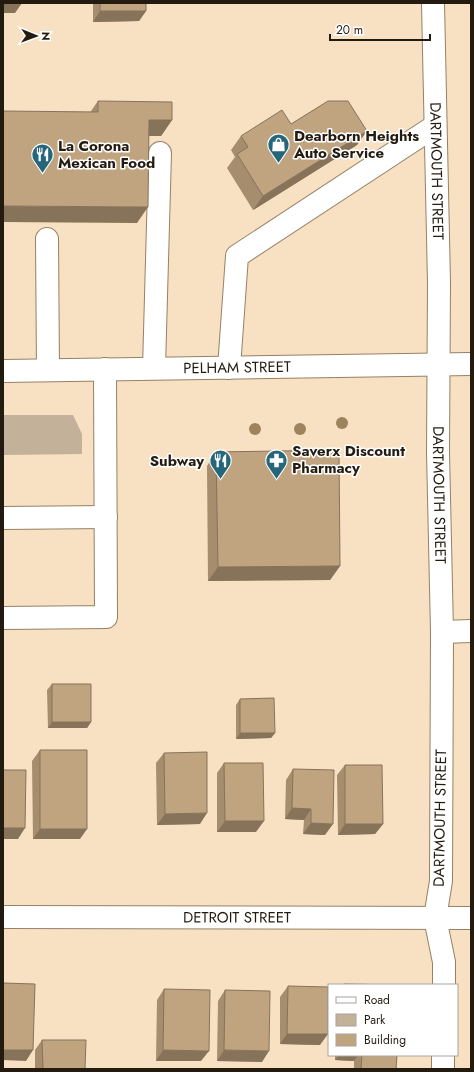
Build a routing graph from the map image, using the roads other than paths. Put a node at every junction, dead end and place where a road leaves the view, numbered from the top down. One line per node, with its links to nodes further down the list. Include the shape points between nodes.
1 (433, 3): 2 (street, DARTMOUTH STREET)
2 (435, 126): 6 (street, DARTMOUTH STREET, via 439,283); 8 (street, via 237,256)
3 (160, 153): 7 (street)
4 (48, 239): 9 (street)
5 (471, 364): 6 (street, PELHAM STREET)
6 (437, 365): 8 (street, PELHAM STREET); 16 (street, DARTMOUTH STREET)
7 (154, 368): 8 (street, PELHAM STREET); 10 (street, PELHAM STREET)
8 (229, 368)
9 (48, 370): 10 (street, PELHAM STREET); 11 (street, PELHAM STREET)
10 (105, 370): 12 (street)
11 (3, 371)
12 (106, 516): 13 (street); 14 (street, via 106,617)
13 (3, 518)
14 (3, 618)
15 (471, 631): 16 (street)
16 (442, 632): 18 (street, DARTMOUTH STREET, via 441,881)
17 (3, 917): 18 (street, DETROIT STREET)
18 (436, 918): 19 (street, DETROIT STREET); 20 (street, DARTMOUTH STREET, via 444,962)
19 (471, 918)
20 (444, 984)
21 (443, 1056): 22 (street)
22 (443, 1069)

